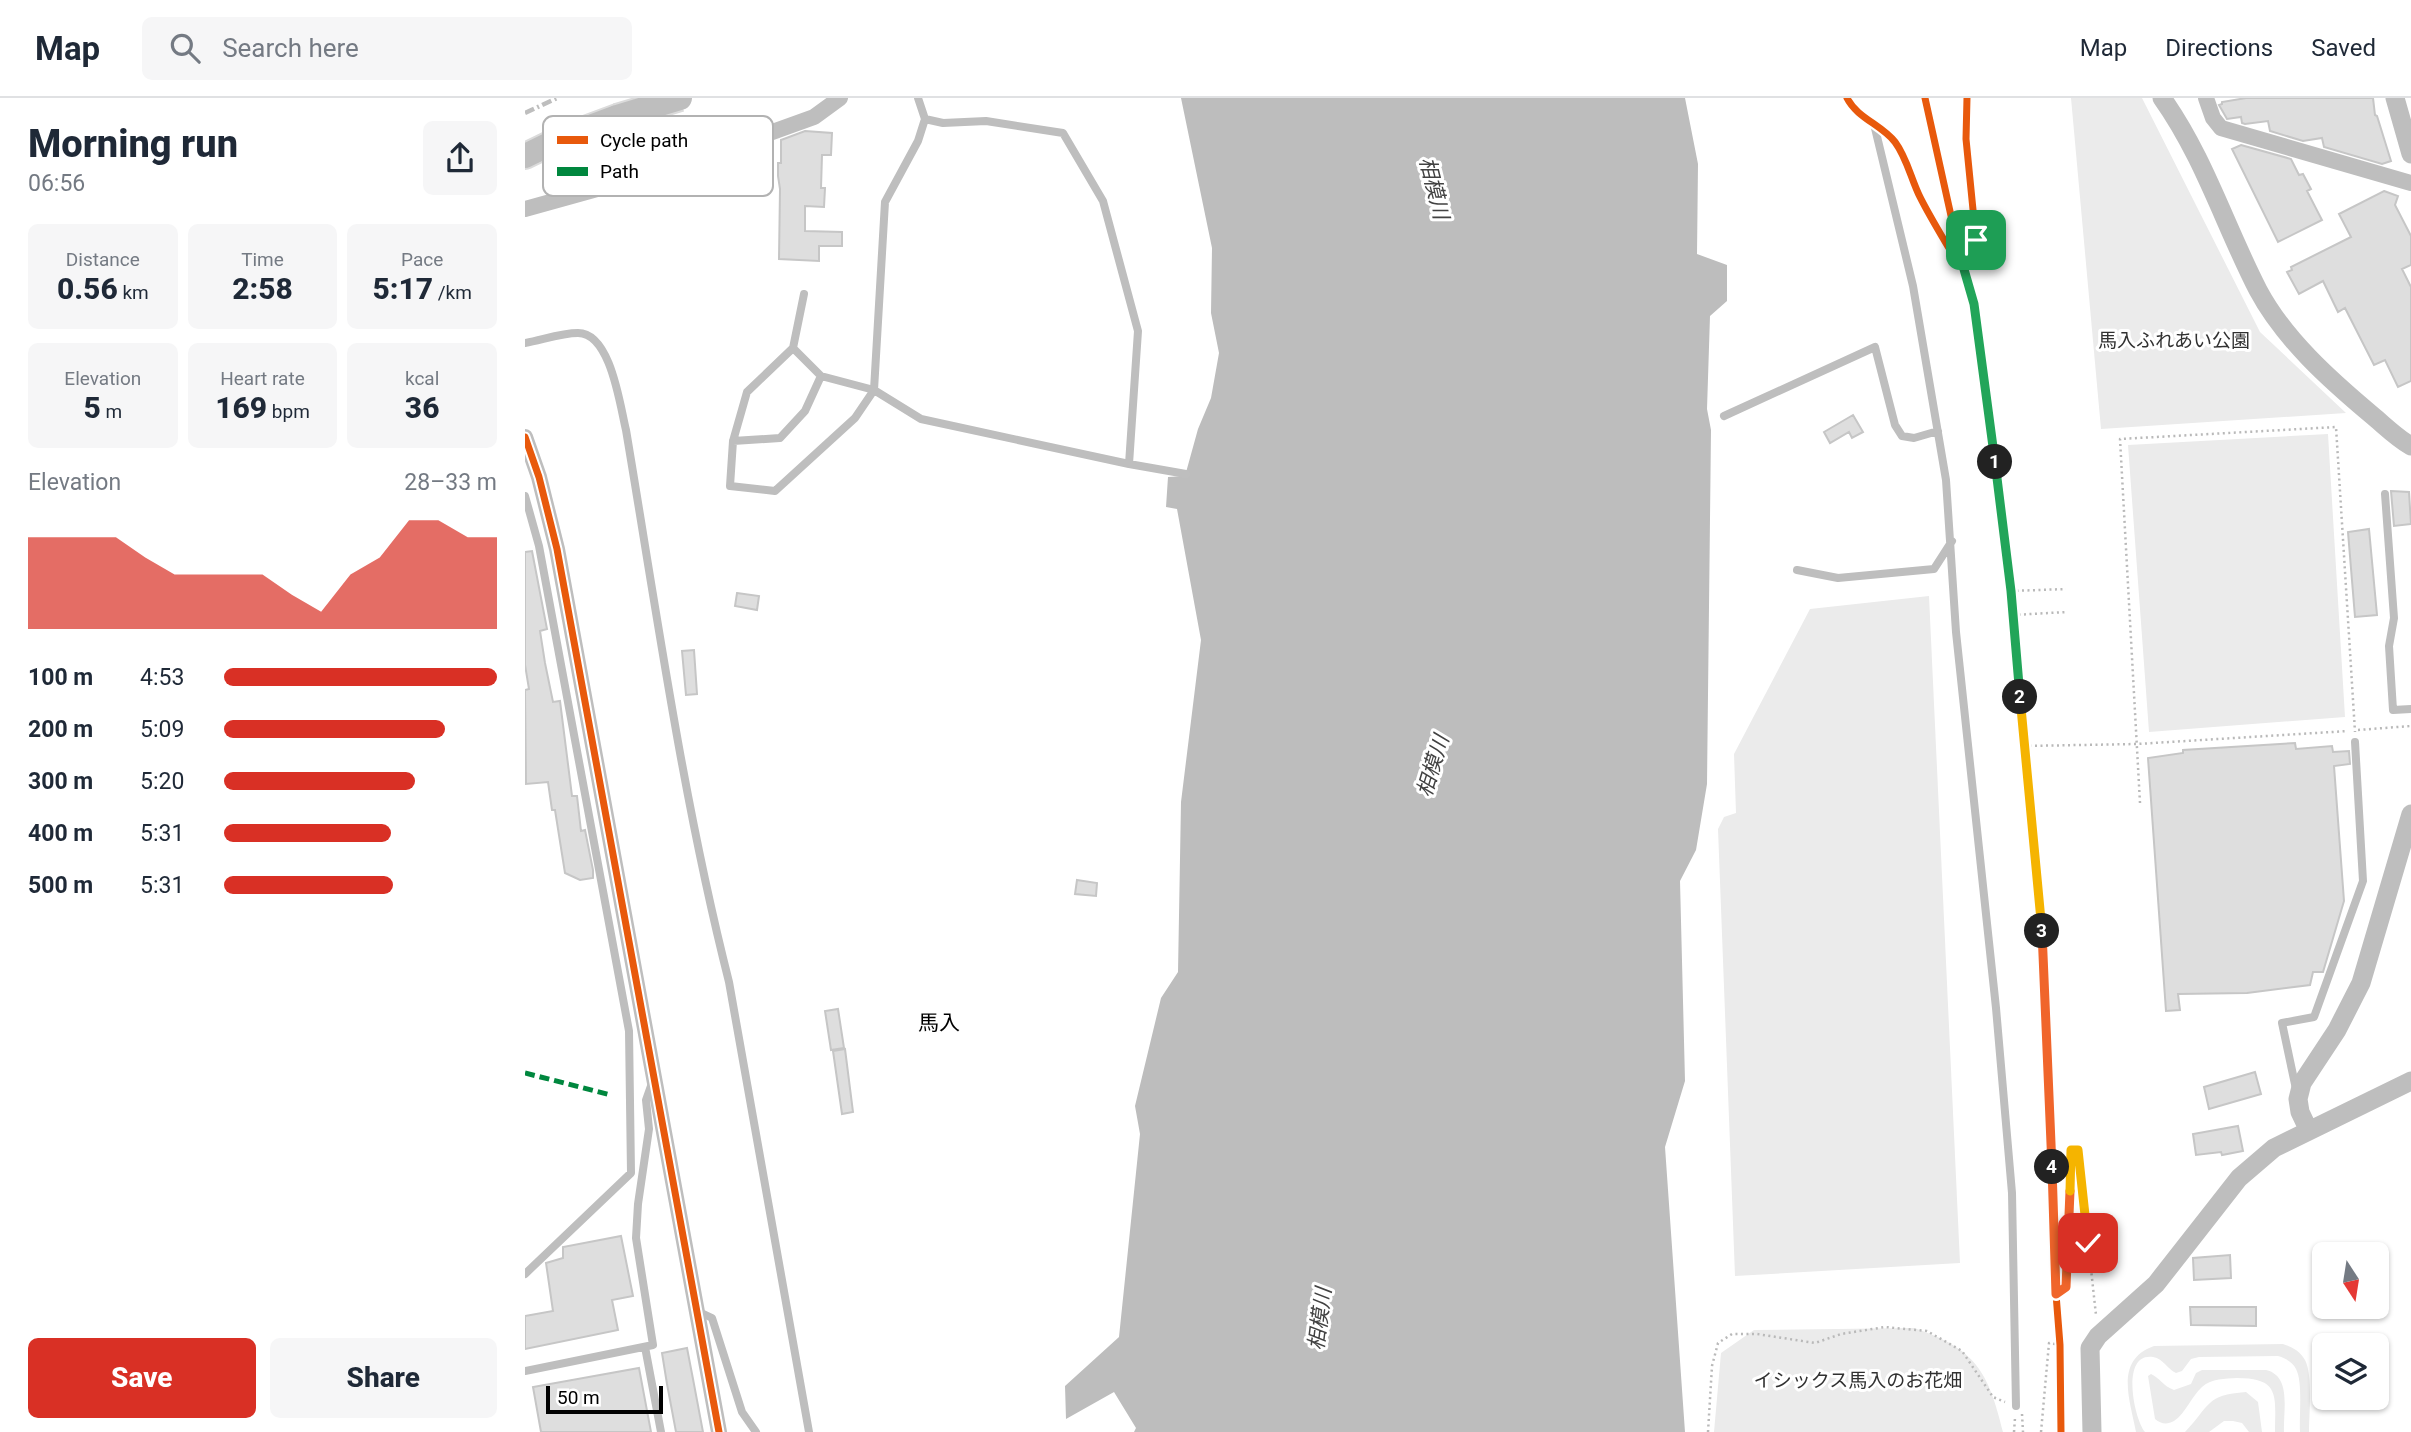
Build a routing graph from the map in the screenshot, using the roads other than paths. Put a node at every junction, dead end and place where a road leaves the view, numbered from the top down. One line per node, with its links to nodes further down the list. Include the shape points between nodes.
1 (648, 98): 11 (street)
2 (680, 98): 10 (highway, bridge)
3 (839, 98): 14 (street, via 814,117)
4 (918, 98): 12 (lane)
5 (1847, 98): 13 (lane)
6 (1967, 98): 13 (lane, via 1966,139 1976,240 1968,251 1950,250 1904,156 1891,137)
7 (2162, 98): 30 (street, via 2213,187 2258,290 2284,330 2323,371)
8 (2206, 98): 18 (street, via 2221,128)
9 (2395, 98): 16 (street)
10 (620, 116)
11 (653, 116)
12 (925, 119): 25 (lane, via 885,202); 31 (lane, via 986,121 1063,132 1103,201 1138,331)
13 (1874, 124): 27 (lane, via 1913,286)
14 (773, 132)
15 (543, 147): 17 (highway, bridge)
16 (2411, 154)
17 (525, 156)
18 (2411, 183)
19 (572, 196): 20 (street)
20 (525, 209)
21 (804, 295): 23 (lane)
22 (525, 343): 55 (lane, via 580,333 592,337 613,372)
23 (793, 348): 24 (lane); 29 (lane, via 747,392)
24 (821, 376): 25 (lane); 29 (lane, via 805,411 780,438)
25 (874, 390): 29 (lane, via 855,418 775,491 730,486); 31 (lane, via 921,419)
26 (1724, 416): 27 (lane, via 1875,347 1895,425 1902,436 1914,438)
27 (1938, 431): 35 (lane)
28 (525, 437): 41 (street, via 557,549)
29 (733, 441)
30 (2411, 446)
31 (1129, 464): 32 (lane)
32 (1186, 474)
33 (2385, 494): 37 (lane, via 2394,618 2389,646 2393,710)
34 (525, 496): 45 (lane, via 539,546 629,1031)
35 (1952, 541): 36 (lane, via 1934,569 1838,578); 51 (lane, via 2012,1193)
36 (1797, 570)
37 (2411, 709)
38 (2355, 742): 43 (lane, via 2363,881 2314,1017 2282,1023)
39 (2411, 814): 40 (street)
40 (2409, 836): 43 (street, via 2361,983 2302,1083)
41 (654, 1079): 46 (lane, via 646,1100 649,1129); 48 (street)
42 (2411, 1082): 44 (street)
43 (2298, 1099): 44 (street)
44 (2309, 1131): 56 (street, via 2274,1148 2239,1178 2156,1284 2098,1336 2090,1348)
45 (631, 1173): 46 (lane); 47 (lane)
46 (643, 1175): 49 (lane, via 636,1238 653,1345)
47 (525, 1273)
48 (697, 1311): 53 (street); 54 (lane, via 712,1318 742,1412)
49 (645, 1347): 50 (lane); 52 (lane)
50 (525, 1371)
51 (2017, 1407)
52 (661, 1432)
53 (719, 1432)
54 (756, 1432)
55 (809, 1432)
56 (2092, 1432)

